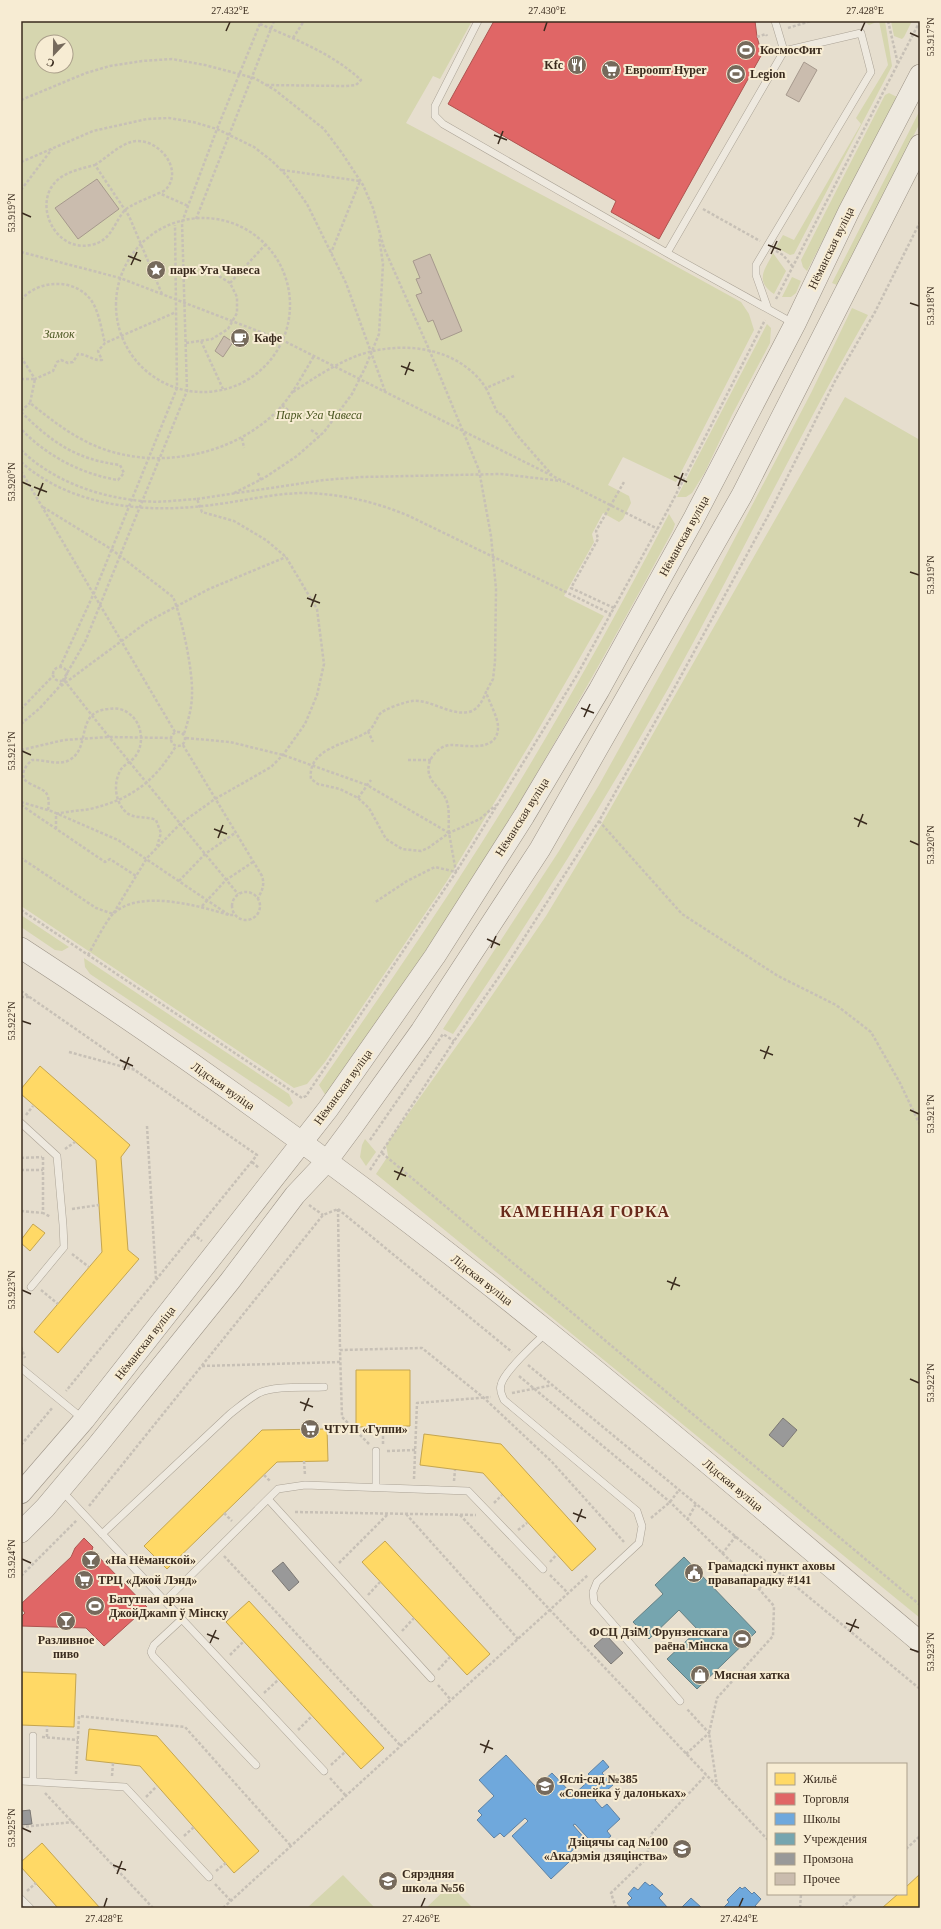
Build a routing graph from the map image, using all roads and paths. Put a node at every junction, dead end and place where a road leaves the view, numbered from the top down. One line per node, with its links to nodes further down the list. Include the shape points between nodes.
1 (274, 21): 8 (path)
2 (304, 21): 11 (path)
3 (478, 21): 42 (lane, via 443,88 435,106 435,116 443,124)
4 (775, 21): 12 (lane)
5 (888, 21): 13 (path)
6 (920, 21): 13 (path)
7 (260, 23): 8 (path); 14 (path)
8 (271, 29): 11 (path); 16 (path)
9 (766, 34): 10 (path)
10 (757, 37)
11 (293, 38): 17 (path, via 327,55 361,80 346,86)
12 (784, 51): 29 (lane); 39 (lane, via 861,33 871,72)
13 (898, 64): 43 (path)
14 (240, 74): 16 (path); 18 (path, via 172,59 142,61 86,73); 19 (path)
15 (920, 75): 55 (main road, Нёманская вуліца, via 849,211)
16 (252, 78): 17 (path); 20 (path)
17 (265, 84): 26 (path, via 324,130)
18 (21, 100)
19 (217, 129): 20 (path); 22 (path, via 169,118 147,118 93,132); 30 (path)
20 (229, 135): 25 (path, via 254,147); 32 (path)
21 (920, 145): 57 (main road)
22 (53, 148): 23 (path); 27 (path)
23 (21, 162)
24 (95, 165): 28 (path, via 132,142 152,144 164,153 172,176 168,188); 31 (path); 31 (path, via 62,176 52,187 46,201 47,214 52,226 68,244 77,247 92,245 113,231)
25 (281, 170): 26 (path); 41 (path, via 306,204)
26 (360, 181): 36 (path, via 373,208); 41 (path)
27 (21, 190)
28 (159, 193): 30 (path); 31 (path)
29 (694, 204): 39 (path); 42 (lane)
30 (188, 206): 33 (path)
31 (125, 210): 37 (path)
32 (196, 219): 33 (path); 38 (path, via 233,223 259,238)
33 (182, 222): 35 (path); 45 (path)
34 (920, 222): 155 (path, via 768,514)
35 (175, 225): 37 (path, via 156,232); 44 (path)
36 (377, 225): 62 (path, via 384,248); 63 (path, via 383,264 382,297 379,334)
37 (141, 244): 46 (path, via 128,260); 48 (path)
38 (265, 245): 47 (path); 59 (path, via 278,260 289,288 290,318)
39 (769, 246): 43 (path, via 783,255); 52 (lane, via 756,265 756,274)
40 (21, 252): 46 (path)
41 (331, 253): 63 (path, via 346,283)
42 (667, 253): 52 (lane)
43 (793, 267): 52 (path)
44 (175, 275): 45 (path); 49 (path)
45 (184, 275): 47 (path, via 214,273); 51 (path)
46 (120, 278): 48 (path); 56 (path, via 116,305)
47 (230, 283): 54 (path, via 237,297 237,313)
48 (162, 294): 49 (path)
49 (176, 299): 51 (path); 53 (path)
50 (21, 300): 60 (path, via 36,288 48,283 77,288 95,307)
51 (185, 303): 54 (path); 61 (path)
52 (769, 310): 55 (lane); 107 (path)
53 (176, 312): 56 (path); 71 (path)
54 (233, 321): 58 (path, via 228,329 212,339); 59 (path)
55 (795, 324): 57 (main road); 190 (main road, Нёманская вуліца, via 694,518 599,690 524,816 435,956 328,1110)
56 (122, 336): 60 (path); 71 (path, via 133,357 152,376)
57 (823, 338): 195 (main road, via 742,495 540,849 421,1031)
58 (201, 340): 61 (path); 73 (path)
59 (284, 341): 64 (path); 73 (path, via 264,368 241,384)
60 (105, 343): 70 (path, via 98,351 102,360 78,354 73,362 61,360 57,362 53,371)
61 (186, 343): 74 (path)
62 (429, 351): 63 (path, via 420,348 398,348); 72 (path, via 468,367); 83 (path)
63 (371, 353): 66 (path); 68 (path); 75 (path)
64 (314, 356): 66 (path); 76 (path)
65 (21, 357): 70 (path)
66 (335, 366): 68 (path); 76 (path)
67 (514, 376): 72 (path)
68 (360, 378): 75 (path); 84 (path, via 352,394)
69 (21, 379): 70 (path)
70 (35, 379): 77 (path)
71 (177, 388): 74 (path); 89 (path)
72 (486, 388): 94 (path, via 498,414 502,414)
73 (223, 389): 74 (path, via 215,392)
74 (187, 391): 88 (path)
75 (385, 391): 83 (path)
76 (290, 394): 78 (path)
77 (30, 403): 79 (path); 89 (path, via 85,441 112,452)
78 (282, 405): 80 (path); 85 (path, via 269,419)
79 (21, 412): 81 (path, via 63,447 80,456 120,465 124,473 118,480 69,465 48,452)
80 (290, 412)
81 (21, 429)
82 (311, 430): 84 (path)
83 (463, 431): 93 (path); 94 (path)
84 (320, 436): 95 (path, via 297,456)
85 (242, 438): 86 (path); 88 (path, via 228,445 196,454)
86 (244, 448)
87 (21, 450): 100 (path, via 63,479 103,494)
88 (161, 457): 89 (path); 101 (path)
89 (148, 458): 100 (path)
90 (21, 462): 105 (path, via 51,482 81,496 115,506)
91 (21, 471): 103 (path)
92 (258, 473): 95 (path)
93 (480, 475): 96 (path, via 500,474); 98 (path, via 362,476); 111 (path)
94 (554, 477): 96 (path)
95 (260, 480): 98 (path)
96 (563, 481): 102 (path)
97 (624, 482): 102 (path)
98 (232, 494): 99 (path)
99 (197, 499): 101 (path); 104 (path)
100 (132, 500): 101 (path); 105 (path)
101 (143, 502): 106 (path)
102 (611, 505): 107 (path); 115 (path, via 596,531 598,539 571,588)
103 (43, 506): 108 (path); 112 (path)
104 (200, 506): 106 (path, via 162,509); 110 (path, via 202,512 234,521 266,540); 111 (path, via 276,494 306,493 355,498 381,504)
105 (129, 507): 106 (path); 108 (path)
106 (141, 507): 109 (path)
107 (658, 529): 115 (path)
108 (111, 550): 109 (path); 112 (path)
109 (120, 556): 113 (path); 114 (path, via 173,596)
110 (286, 557): 114 (path, via 209,589); 139 (path, via 317,609 324,664 318,695 305,724)
111 (493, 557): 116 (path); 123 (path, via 496,589 495,662 492,679)
112 (94, 593): 113 (path); 118 (path)
113 (101, 605): 117 (path); 119 (path)
114 (178, 607): 117 (path, via 147,622); 129 (path, via 193,693)
115 (614, 608): 116 (path)
116 (611, 614): 151 (path, via 578,675)
117 (122, 641): 121 (path); 128 (path)
118 (60, 667): 119 (path, via 66,670); 120 (path, via 54,670)
119 (67, 675): 121 (path); 122 (path)
120 (53, 676): 122 (path, via 58,681); 124 (path)
121 (74, 676): 122 (path)
122 (65, 681): 125 (path); 126 (path)
123 (486, 692): 127 (path, via 478,707 469,712 455,712 413,701 402,703 380,714 375,726); 141 (path, via 498,727 492,741 474,748 449,745 440,749)
124 (21, 709)
125 (92, 716): 130 (path); 131 (path, via 105,709 118,708 135,720 141,730); 134 (path, via 85,725)
126 (21, 724)
127 (368, 731): 135 (path); 143 (path, via 331,747)
128 (175, 732): 129 (path, via 180,731); 132 (path)
129 (184, 734): 133 (path)
130 (109, 737): 131 (path); 134 (path); 142 (path)
131 (141, 738): 132 (path); 142 (path, via 138,752)
132 (171, 738): 137 (path)
133 (186, 738): 136 (path); 139 (path, via 230,742)
134 (82, 739): 138 (path, via 64,740); 153 (path, via 78,752 65,762 32,760 23,770 26,781 41,788 46,794 49,801)
135 (373, 742)
136 (183, 744): 137 (path); 148 (path)
137 (176, 746): 145 (path, via 160,771)
138 (21, 750)
139 (283, 755): 143 (path); 148 (path, via 272,767)
140 (408, 760): 141 (path)
141 (431, 760): 159 (path, via 429,775 447,801)
142 (130, 762): 145 (path); 149 (path, via 120,770 117,779)
143 (312, 765): 146 (path); 147 (path, via 311,779 318,784 340,789)
144 (371, 780): 146 (path)
145 (148, 783): 149 (path); 156 (path)
146 (367, 785): 147 (path); 159 (path)
147 (358, 798): 159 (path, via 369,808 386,839 402,849 421,851)
148 (215, 799): 156 (path); 158 (path)
149 (119, 800): 154 (path, via 89,809); 160 (path, via 127,812 156,820 161,833)
150 (21, 802): 153 (path)
151 (500, 802): 159 (path, via 480,819); 165 (path)
152 (21, 805): 157 (path)
153 (48, 810): 154 (path)
154 (56, 814): 157 (path); 163 (path, via 118,840)
155 (599, 821): 183 (path, via 501,974); 187 (path, via 682,914 778,976 836,1006 871,1032)
156 (180, 824): 160 (path); 161 (path)
157 (56, 829): 166 (path, via 105,862 110,859)
158 (235, 833): 161 (path); 164 (path)
159 (449, 833): 165 (path)
160 (157, 847): 163 (path)
161 (205, 854): 167 (path); 168 (path)
162 (21, 858): 175 (path, via 96,908)
163 (147, 858): 166 (path); 168 (path)
164 (253, 862): 167 (path); 170 (path, via 264,882)
165 (456, 872): 172 (path, via 435,867 402,884); 179 (path, via 306,1096 302,1098)
166 (136, 876): 175 (path)
167 (226, 880): 169 (path); 171 (path)
168 (179, 881): 171 (path)
169 (238, 894): 170 (path, via 251,892); 177 (path, via 234,897 232,906)
170 (258, 898): 177 (path, via 260,907 256,916 243,920)
171 (206, 901): 173 (path); 176 (path)
172 (374, 903)
173 (202, 906): 175 (path, via 159,901 127,906); 176 (path)
174 (21, 910): 179 (path)
175 (113, 914): 179 (path)
176 (230, 915): 177 (path)
177 (235, 915)
178 (21, 948): 190 (main road, Лідская вуліца)
179 (88, 955)
180 (21, 991): 182 (path)
181 (21, 997): 182 (path)
182 (30, 997): 185 (path)
183 (454, 1041): 189 (path, via 443,1034); 191 (path)
184 (69, 1052): 185 (path)
185 (137, 1071): 196 (path, via 258,1155)
186 (21, 1122): 192 (lane)
187 (920, 1125)
188 (147, 1126): 211 (path)
189 (370, 1140)
190 (302, 1142): 195 (main road, Лідская вуліца); 227 (main road, Нёманская вуліца)
191 (382, 1152): 200 (path); 264 (path)
192 (57, 1156): 194 (path); 204 (lane)
193 (22, 1157): 194 (path)
194 (43, 1157): 198 (path)
195 (327, 1161): 214 (main road, Лідская вуліца); 234 (main road, via 296,1195 230,1281)
196 (252, 1162): 199 (path); 211 (path)
197 (21, 1170): 198 (path)
198 (43, 1170): 206 (path)
199 (262, 1170)
200 (370, 1170)
201 (99, 1205): 204 (path)
202 (308, 1205): 207 (path)
203 (338, 1209): 207 (path); 215 (path); 216 (path)
204 (62, 1210): 208 (lane)
205 (21, 1211): 206 (path)
206 (43, 1213): 208 (path)
207 (323, 1215): 218 (path)
208 (63, 1224): 209 (lane)
209 (64, 1248): 210 (path); 212 (lane)
210 (89, 1267)
211 (156, 1279): 226 (path)
212 (32, 1285): 213 (path)
213 (58, 1304)
214 (548, 1331): 216 (lane); 271 (main road, Лідская вуліца)
215 (340, 1350): 217 (path); 225 (path, via 422,1348)
216 (520, 1358): 220 (lane); 221 (path)
217 (340, 1362): 218 (path); 231 (path, via 342,1417)
218 (202, 1366): 241 (path)
219 (21, 1368): 226 (lane)
220 (512, 1369): 223 (path); 224 (lane, via 501,1383)
221 (553, 1386): 223 (path); 235 (path)
222 (324, 1387): 249 (lane, via 273,1389 250,1399 230,1414)
223 (534, 1389): 224 (path); 238 (path)
224 (502, 1395): 225 (path); 247 (lane, via 504,1400 637,1511)
225 (484, 1398): 230 (path, via 417,1403); 251 (path, via 552,1462 624,1542)
226 (59, 1400): 227 (lane); 229 (path)
227 (84, 1420): 236 (main road, Нёманская вуліца)
228 (383, 1426): 230 (path, via 383,1451)
229 (21, 1445)
230 (415, 1450): 233 (path)
231 (376, 1451): 232 (lane)
232 (376, 1488): 233 (lane); 237 (lane, via 305,1485 278,1489)
233 (413, 1488): 245 (lane, via 468,1491)
234 (61, 1489): 241 (lane); 248 (main road)
235 (679, 1490): 238 (path); 239 (path)
236 (21, 1493)
237 (268, 1499): 240 (lane); 252 (lane)
238 (670, 1502): 246 (path); 247 (path)
239 (696, 1504): 246 (path); 250 (path)
240 (280, 1512): 242 (path); 254 (lane)
241 (83, 1514): 249 (lane); 258 (path)
242 (388, 1514): 243 (path); 254 (path)
243 (406, 1514): 244 (path); 269 (path)
244 (460, 1515): 245 (path); 265 (path)
245 (492, 1515): 255 (lane)
246 (687, 1520): 253 (path)
247 (642, 1526): 279 (lane, via 639,1543 598,1582 593,1592 594,1602)
248 (21, 1532)
249 (102, 1534): 262 (lane)
250 (736, 1536): 253 (path); 256 (path)
251 (619, 1547)
252 (217, 1549): 262 (lane); 287 (path)
253 (722, 1554): 260 (path)
254 (333, 1569): 263 (lane)
255 (543, 1569): 261 (path)
256 (776, 1570): 260 (path); 276 (path)
257 (590, 1572): 261 (path)
258 (21, 1576)
259 (380, 1582): 263 (path)
260 (759, 1589): 282 (path, via 774,1606 773,1636 717,1698)
261 (568, 1593): 265 (path)
262 (165, 1601): 267 (lane)
263 (363, 1602): 268 (lane)
264 (920, 1604)
265 (549, 1610): 269 (path); 289 (path)
266 (414, 1618): 268 (path)
267 (182, 1619): 273 (lane); 290 (lane, via 154,1645 153,1656)
268 (395, 1638): 274 (lane)
269 (518, 1638): 278 (path)
270 (244, 1641): 273 (path)
271 (920, 1642)
272 (450, 1657): 274 (path)
273 (222, 1662): 277 (lane)
274 (431, 1678): 278 (path)
275 (278, 1680): 277 (path)
276 (920, 1689)
277 (258, 1700): 284 (lane)
278 (451, 1700): 287 (path)
279 (680, 1701): 282 (path)
280 (312, 1716): 284 (path)
281 (47, 1726): 285 (path)
282 (709, 1733): 289 (path); 296 (path)
283 (33, 1736): 285 (path); 294 (lane)
284 (292, 1736): 291 (lane)
285 (47, 1737): 286 (path)
286 (78, 1740): 295 (path); 302 (path, via 79,1716 185,1727)
287 (401, 1746): 297 (path)
288 (344, 1752): 291 (path)
289 (686, 1754): 292 (path)
290 (256, 1765)
291 (324, 1772): 297 (path)
292 (706, 1775): 296 (path); 312 (path, via 652,1833 646,1859 611,1893)
293 (21, 1781): 294 (lane)
294 (34, 1781): 295 (lane); 298 (path)
295 (76, 1784): 304 (lane, via 125,1787)
296 (717, 1786): 301 (path)
297 (346, 1796): 302 (path)
298 (73, 1822): 299 (path); 310 (path)
299 (21, 1827)
300 (920, 1836): 303 (path)
301 (767, 1839)
302 (291, 1846): 308 (path)
303 (907, 1848)
304 (209, 1877): 308 (path)
305 (801, 1895): 313 (path)
306 (856, 1895): 314 (path)
307 (21, 1898): 309 (lane)
308 (230, 1901): 311 (path)
309 (30, 1908)
310 (153, 1908)
311 (223, 1908)
312 (616, 1908)
313 (800, 1908)
314 (842, 1908)

